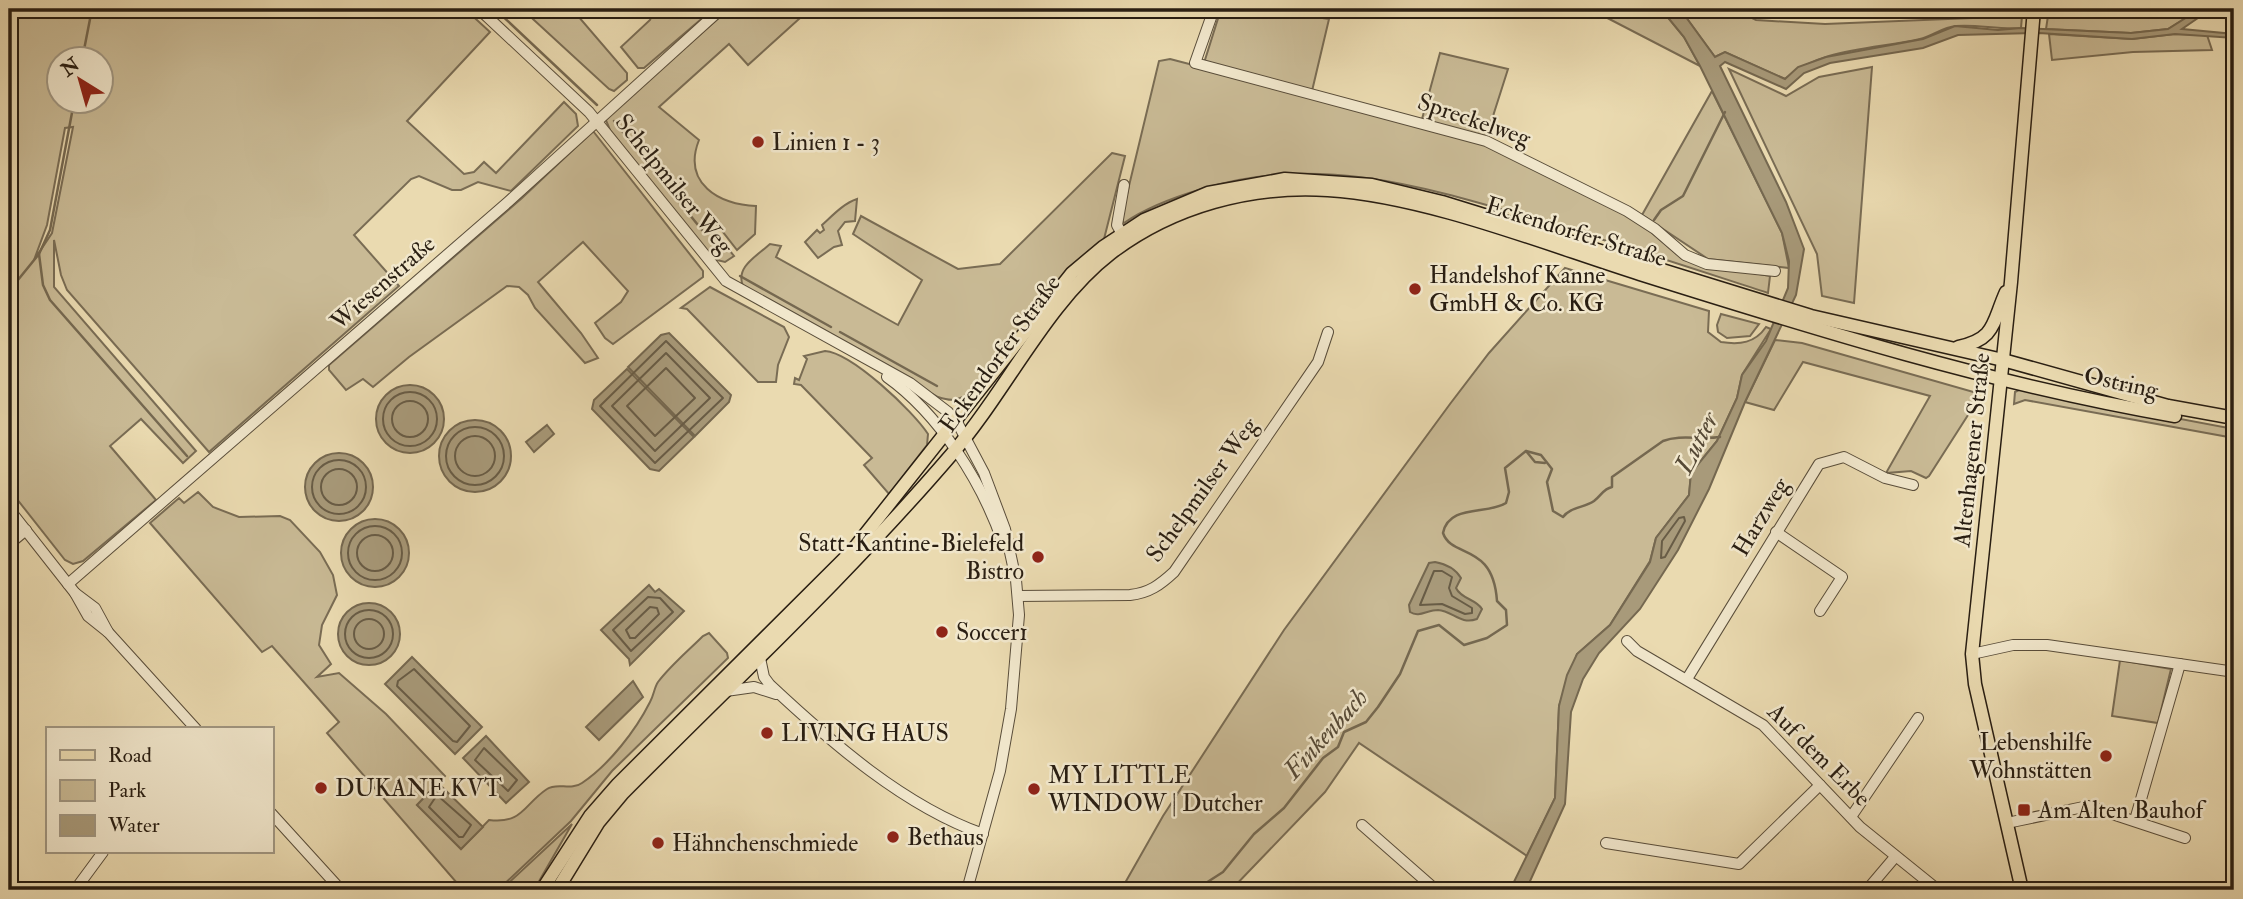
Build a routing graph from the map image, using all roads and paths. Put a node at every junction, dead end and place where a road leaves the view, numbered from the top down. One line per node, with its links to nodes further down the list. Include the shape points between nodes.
1 (479, 9): 7 (street, Schelpmilser Weg)
2 (721, 9): 7 (street, Wiesenstraße)
3 (1214, 9): 10 (street, Spreckelweg, via 1195,63 1486,141 1627,211 1685,255 1707,264)
4 (1303, 9): 5 (street)
5 (1334, 12)
6 (2034, 14): 11 (main road, Altenhagener Straße)
7 (595, 120): 16 (street, Schelpmilser Weg, via 726,281); 31 (street, Wiesenstraße, via 498,211)
8 (1124, 186): 9 (street, via 1116,225)
9 (1122, 234): 12 (main road, Eckendorfer Straße, via 1175,205 1230,187 1285,179 1329,179 1442,202); 20 (main road, Eckendorfer Straße, via 1060,286)
10 (1775, 271)
11 (2011, 282): 15 (main road, via 1989,334 1972,344); 17 (main road, Altenhagener Straße)
12 (1760, 306): 13 (main road, Eckendorfer Straße); 23 (main road, Eckendorfer Straße, via 1371,195 1286,189 1234,196 1155,226 1093,268 1054,311)
13 (1810, 321): 15 (main road, Eckendorfer Straße); 18 (main road, Eckendorfer Straße)
14 (1328, 332): 32 (street, Schelpmilser Weg, via 1318,362 1163,582 1130,595)
15 (1951, 348): 17 (main road, Eckendorfer Straße)
16 (858, 357): 20 (street, Schelpmilser Weg, via 910,383); 22 (street, Schelpmilser Weg, via 903,389)
17 (2003, 360): 18 (main road, Altenhagener Straße); 19 (main road, Ostring, via 2168,406)
18 (2000, 377): 21 (main road, Ostring); 35 (main road, Altenhagener Straße)
19 (2234, 418)
20 (957, 422): 22 (main road, Eckendorfer Straße); 23 (street, Schelpmilser Weg)
21 (2234, 425)
22 (946, 435): 24 (street, Schelpmilser Weg); 57 (main road, Eckendorfer Straße, via 852,551 618,784 590,816)
23 (965, 439): 24 (main road, Eckendorfer Straße); 30 (street, Schelpmilser Weg, via 1006,529)
24 (955, 451): 30 (street, Schelpmilser Weg, via 1000,534); 36 (main road, Eckendorfer Straße, via 869,548)
25 (1913, 485): 28 (street, Harzweg, via 1844,457 1827,460 1814,468)
26 (9, 509): 27 (street)
27 (26, 530): 29 (street); 31 (street)
28 (1776, 532): 33 (street, via 1842,577); 39 (street, Harzweg)
29 (9, 544)
30 (1016, 580): 32 (street, Schelpmilser Weg)
31 (68, 583): 43 (street, via 88,616 108,632)
32 (1018, 596): 50 (street, Schelpmilser Weg, via 1011,709)
33 (1820, 611)
34 (1627, 641): 39 (street, Auf dem Erbe)
35 (1972, 654): 37 (street, via 2032,644); 48 (main road, Altenhagener Straße)
36 (760, 658): 40 (main road, Eckendorfer Straße); 41 (street, via 764,677)
37 (2180, 664): 38 (street); 47 (street)
38 (2228, 671)
39 (1688, 679): 44 (street, Auf dem Erbe, via 1763,725)
40 (726, 691): 41 (street, via 754,687); 58 (main road, Eckendorfer Straße, via 623,793 598,823)
41 (784, 698): 50 (street, via 901,793 946,821)
42 (1919, 718): 46 (street)
43 (193, 727)
44 (1820, 785): 46 (street, Auf dem Erbe); 52 (street, via 1739,864)
45 (273, 815): 56 (street)
46 (1851, 817): 54 (street, Auf dem Erbe)
47 (2135, 820): 48 (street, via 2088,806); 51 (street)
48 (2007, 823): 63 (main road, Altenhagener Straße)
49 (1362, 825): 60 (street)
50 (983, 834): 59 (street, Schelpmilser Weg)
51 (2185, 838)
52 (1606, 843)
53 (102, 853): 55 (street)
54 (1895, 857): 61 (street); 62 (street, Auf dem Erbe)
55 (75, 890)
56 (341, 890)
57 (542, 890)
58 (557, 890)
59 (967, 890)
60 (1436, 890)
61 (1867, 890)
62 (1938, 890)
63 (2022, 890)

